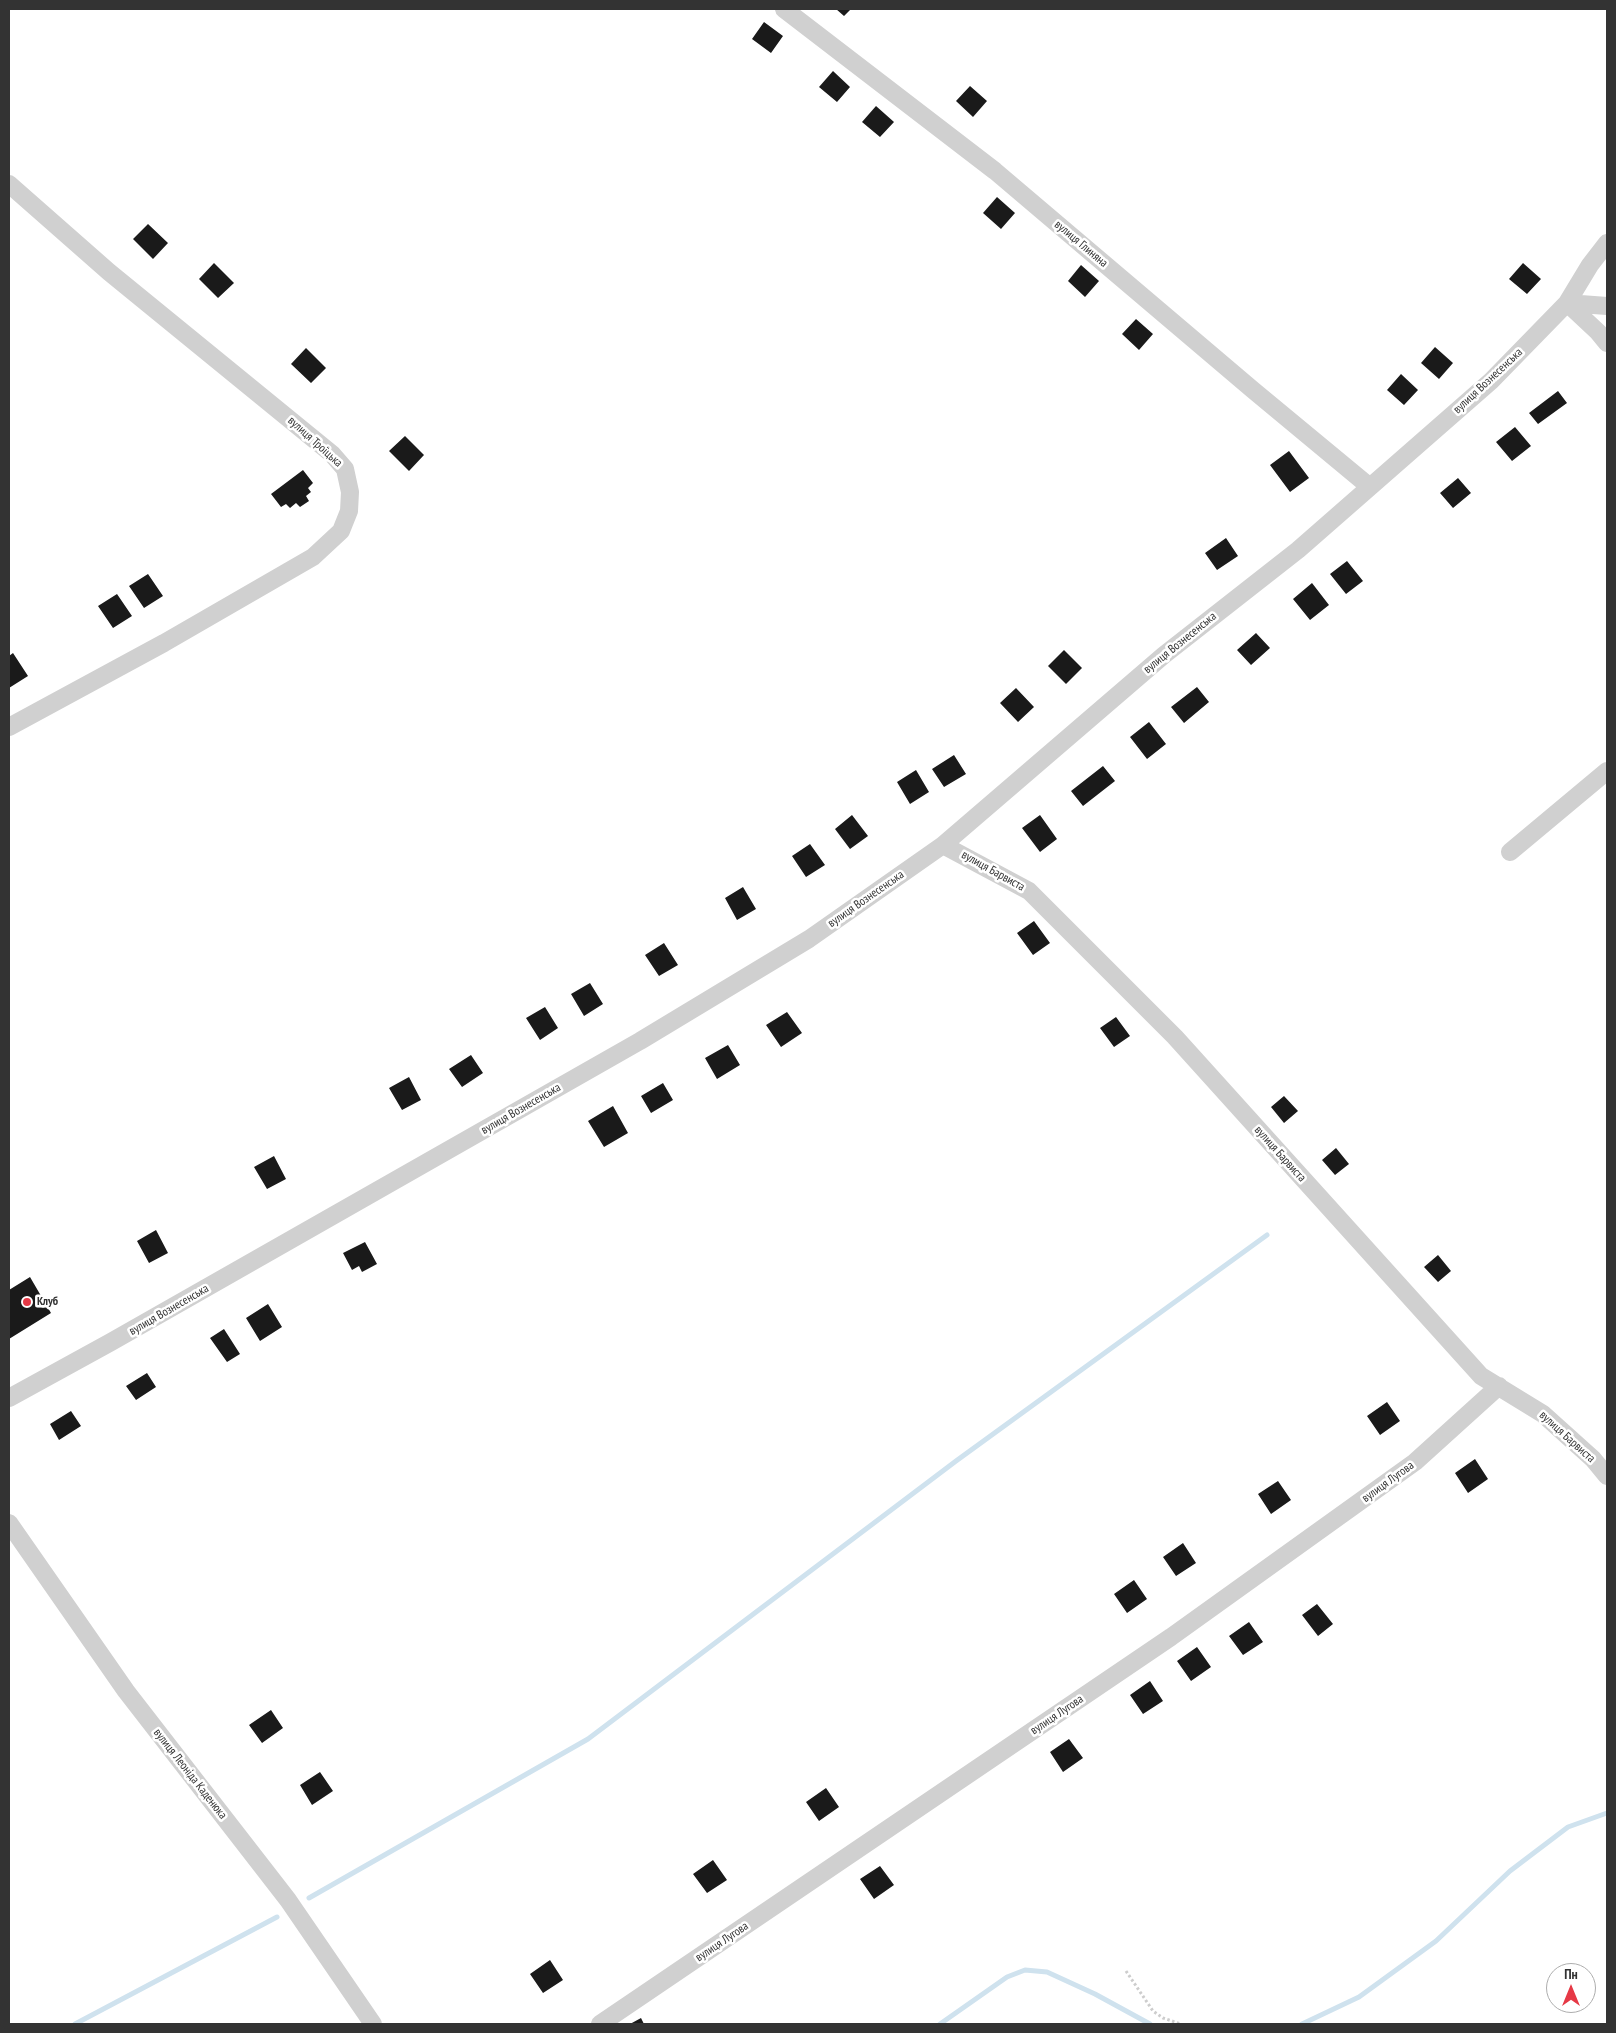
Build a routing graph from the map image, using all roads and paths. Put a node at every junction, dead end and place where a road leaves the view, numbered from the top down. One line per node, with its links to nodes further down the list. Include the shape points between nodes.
1 (784, 9): 7 (street, вулиця Глиняна, via 995,171)
2 (9, 184): 8 (street, вулиця Троїцька, via 109,272 332,454 345,469 350,492 349,511 340,532 314,556 164,643)
3 (1607, 243): 4 (street, вулиця Вознесенська)
4 (1567, 303): 5 (street); 6 (street); 7 (street, вулиця Вознесенська, via 1491,381)
5 (1607, 306)
6 (1607, 343)
7 (1370, 487): 10 (street, вулиця Вознесенська, via 1298,550 1164,655)
8 (9, 726)
9 (1607, 771): 11 (street)
10 (943, 845): 12 (street, вулиця Барвиста, via 1029,891 1175,1038 1481,1376); 13 (street, вулиця Вознесенська, via 809,939 640,1041)
11 (1510, 852)
12 (1499, 1386): 14 (street, вулиця Барвиста, via 1543,1414); 18 (street, вулиця Лугова, via 1415,1462 1171,1637)
13 (9, 1398)
14 (1607, 1476)
15 (9, 1523): 17 (street, вулиця Леоніда Каденюка, via 126,1691 288,1900)
16 (1126, 1971): 19 (path, via 1153,2011)
17 (373, 2024)
18 (600, 2024)
19 (1181, 2024)

